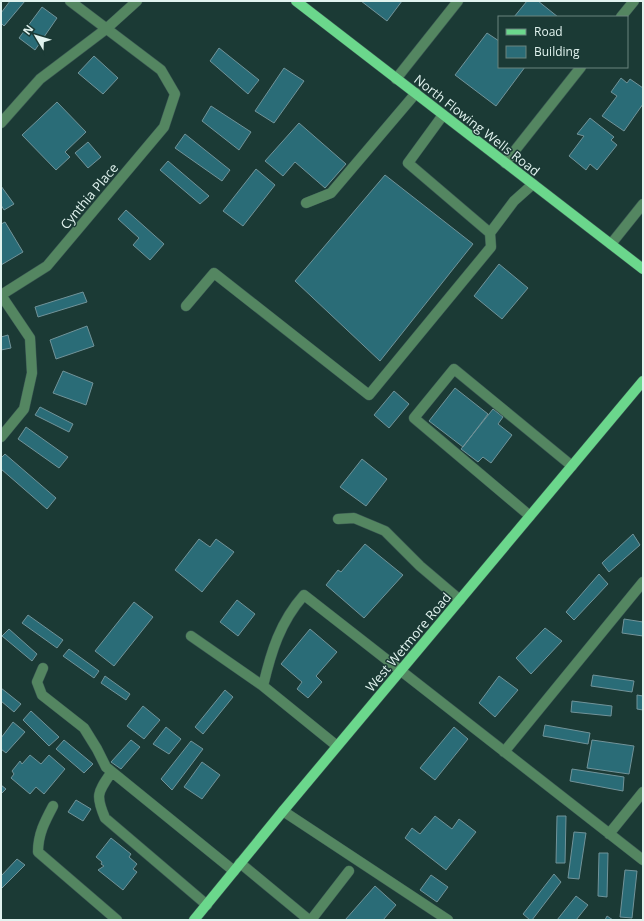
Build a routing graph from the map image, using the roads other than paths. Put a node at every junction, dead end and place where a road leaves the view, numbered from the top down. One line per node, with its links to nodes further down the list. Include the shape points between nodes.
1 (70, 1): 7 (street)
2 (137, 1): 7 (street)
3 (296, 1): 9 (main road, North Flowing Wells Road)
4 (458, 1): 9 (street)
5 (634, 1): 6 (street)
6 (622, 16)
7 (106, 29): 12 (street, via 40,78); 20 (street, Cynthia Place, via 161,70 175,94 164,127 47,266)
8 (580, 68): 13 (street)
9 (396, 79): 10 (main road, North Flowing Wells Road)
10 (416, 93): 11 (main road, North Flowing Wells Road); 15 (street, via 331,193)
11 (443, 115): 13 (main road, North Flowing Wells Road); 17 (street, via 408,163)
12 (1, 123)
13 (506, 163): 14 (main road, North Flowing Wells Road)
14 (533, 184): 17 (street, via 514,201); 18 (main road, North Flowing Wells Road)
15 (306, 203)
16 (643, 204): 18 (street)
17 (490, 233): 21 (street, via 491,247 369,395 214,274)
18 (611, 244): 19 (main road, North Flowing Wells Road)
19 (643, 269)
20 (1, 295): 23 (street, via 30,338 32,373 24,409)
21 (186, 306)
22 (643, 381): 24 (main road, West Wetmore Road)
23 (1, 437)
24 (572, 466): 25 (main road, West Wetmore Road); 25 (street, via 454,369 414,418)
25 (530, 516): 28 (main road, West Wetmore Road)
26 (338, 519): 28 (street, via 354,518 385,531 420,566)
27 (643, 582): 34 (street)
28 (460, 600): 31 (main road, West Wetmore Road)
29 (191, 636): 32 (street)
30 (43, 668): 35 (street, via 37,682 42,695 84,728)
31 (400, 671): 32 (street, via 304,595 294,607 270,653); 33 (main road, West Wetmore Road); 34 (street)
32 (264, 686): 33 (street)
33 (338, 746): 38 (main road, West Wetmore Road)
34 (504, 752): 39 (street)
35 (112, 773): 41 (street); 43 (street, via 100,789 100,806 105,818)
36 (643, 792): 39 (street)
37 (53, 806): 44 (street, via 41,828 38,852)
38 (283, 811): 41 (main road, West Wetmore Road); 47 (street)
39 (609, 834): 40 (street)
40 (643, 860)
41 (237, 867): 43 (main road, West Wetmore Road); 46 (street)
42 (349, 871): 46 (street)
43 (207, 905): 45 (main road, West Wetmore Road)
44 (117, 920)
45 (194, 920)
46 (310, 920)
47 (448, 920)

